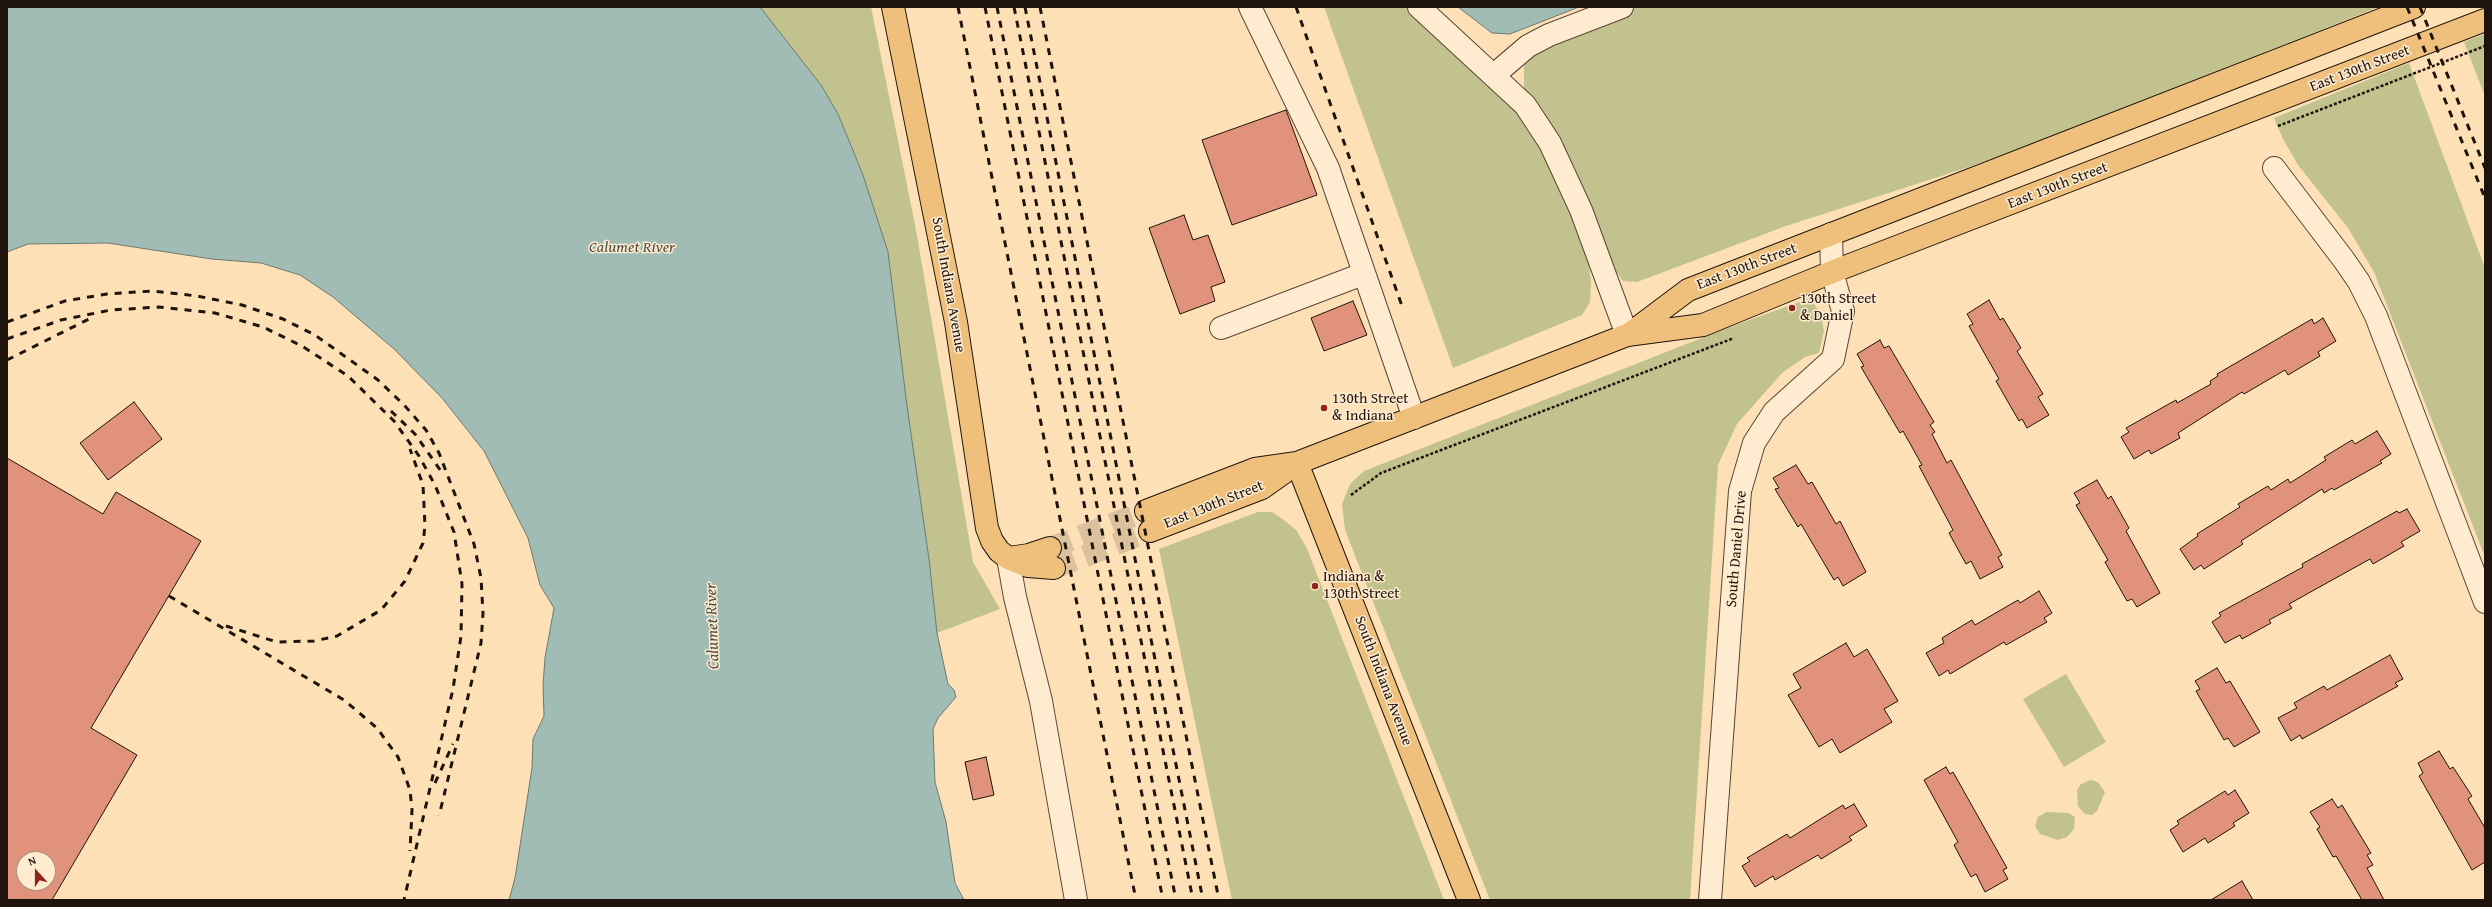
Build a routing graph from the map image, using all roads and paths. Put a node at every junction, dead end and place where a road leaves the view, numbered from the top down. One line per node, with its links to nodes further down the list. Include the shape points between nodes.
1 (893, 7): 21 (main road, South Indiana Avenue, via 956,322 987,528 992,541)
2 (1250, 7): 13 (street, via 1328,168)
3 (1419, 7): 8 (street)
4 (1622, 7): 8 (street, via 1549,35 1528,46)
5 (2414, 7): 11 (main road, East 130th Street)
6 (2485, 20): 12 (main road, East 130th Street)
7 (2485, 46): 9 (path)
8 (1494, 75): 15 (street, via 1525,106 1550,143 1581,210)
9 (2278, 126)
10 (2274, 168): 23 (street, via 2344,260 2359,282 2376,316)
11 (1831, 234): 12 (street, South Daniel Drive); 15 (main road, East 130th Street, via 1688,290)
12 (1832, 272): 15 (main road, East 130th Street, via 1703,325); 26 (street, South Daniel Drive, via 1844,311 1833,358 1774,412 1754,443 1740,491)
13 (1363, 274): 14 (street); 17 (street)
14 (1221, 328)
15 (1627, 336): 17 (main road, East 130th Street)
16 (1734, 338): 19 (path, via 1381,473)
17 (1414, 418): 18 (main road, East 130th Street)
18 (1297, 462): 20 (main road, East 130th Street, via 1262,488); 25 (main road, South Indiana Avenue)
19 (1351, 495)
20 (1148, 521)
21 (1008, 558): 22 (main road, via 1028,566); 24 (street, via 1041,701)
22 (1052, 558)
23 (2485, 602)
24 (1076, 900)
25 (1469, 900)
26 (1710, 900)

